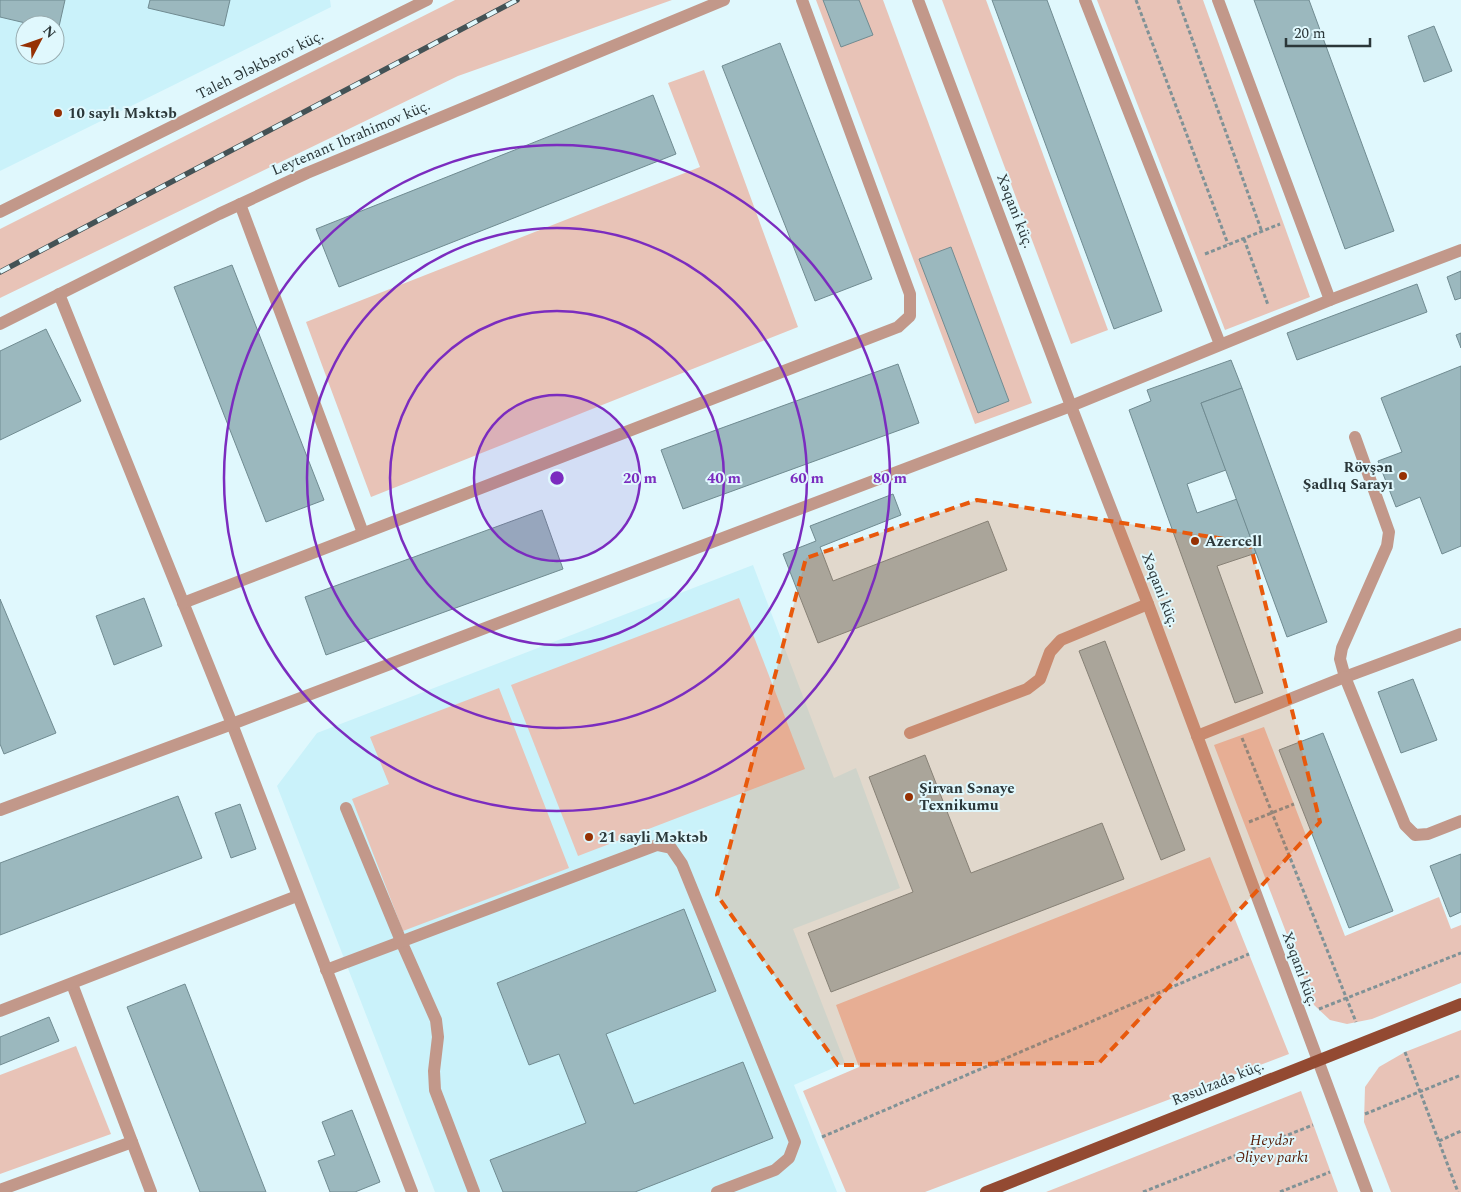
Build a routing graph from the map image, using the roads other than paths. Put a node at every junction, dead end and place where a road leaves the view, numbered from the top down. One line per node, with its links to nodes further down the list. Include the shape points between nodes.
1 (427, 0): 8 (street, Taleh Ələkbərov küç.)
2 (724, 0): 7 (street, Leytenant Ibrahimov küç., via 307,173)
3 (802, 0): 16 (street, via 910,294 910,316 898,327)
4 (918, 0): 14 (street, Xəqani küç.)
5 (1085, 0): 13 (street)
6 (1218, 0): 11 (street)
7 (240, 204): 10 (street, Leytenant Ibrahimov küç.); 16 (street)
8 (0, 212)
9 (1461, 250): 11 (street)
10 (59, 294): 12 (street, Leytenant Ibrahimov küç.); 17 (street)
11 (1330, 300): 13 (street)
12 (0, 324)
13 (1220, 344): 14 (street)
14 (1071, 406): 18 (street, Xəqani küç.); 21 (street)
15 (1355, 437): 20 (street, via 1389,532 1387,546 1342,648 1340,659)
16 (363, 533): 17 (street)
17 (183, 602): 21 (street)
18 (1148, 604): 22 (street, via 1061,640 1050,652 1040,679 1027,689); 23 (street, Xəqani küç.)
19 (1461, 634): 20 (street)
20 (1346, 677): 23 (street); 26 (street, via 1405,825 1415,835 1428,834)
21 (232, 724): 25 (street); 27 (street)
22 (910, 733)
23 (1197, 736): 33 (street, Xəqani küç.)
24 (346, 808): 28 (street)
25 (0, 810)
26 (1461, 821)
27 (297, 896): 29 (street); 30 (street)
28 (401, 941): 29 (street); 38 (street, via 436,1020 435,1090); 39 (street, via 657,845 671,848 682,864 796,1142 789,1158 775,1170)
29 (326, 970): 37 (street)
30 (72, 984): 32 (street); 34 (street)
31 (1461, 1004): 33 (main road, Rəsulzadə küç.)
32 (0, 1012)
33 (1317, 1061): 40 (main road, Rəsulzadə küç.); 41 (street, Xəqani küç.)
34 (132, 1142): 35 (street); 36 (street)
35 (0, 1190)
36 (151, 1192)
37 (412, 1192)
38 (474, 1192)
39 (717, 1192)
40 (986, 1192)
41 (1367, 1192)

